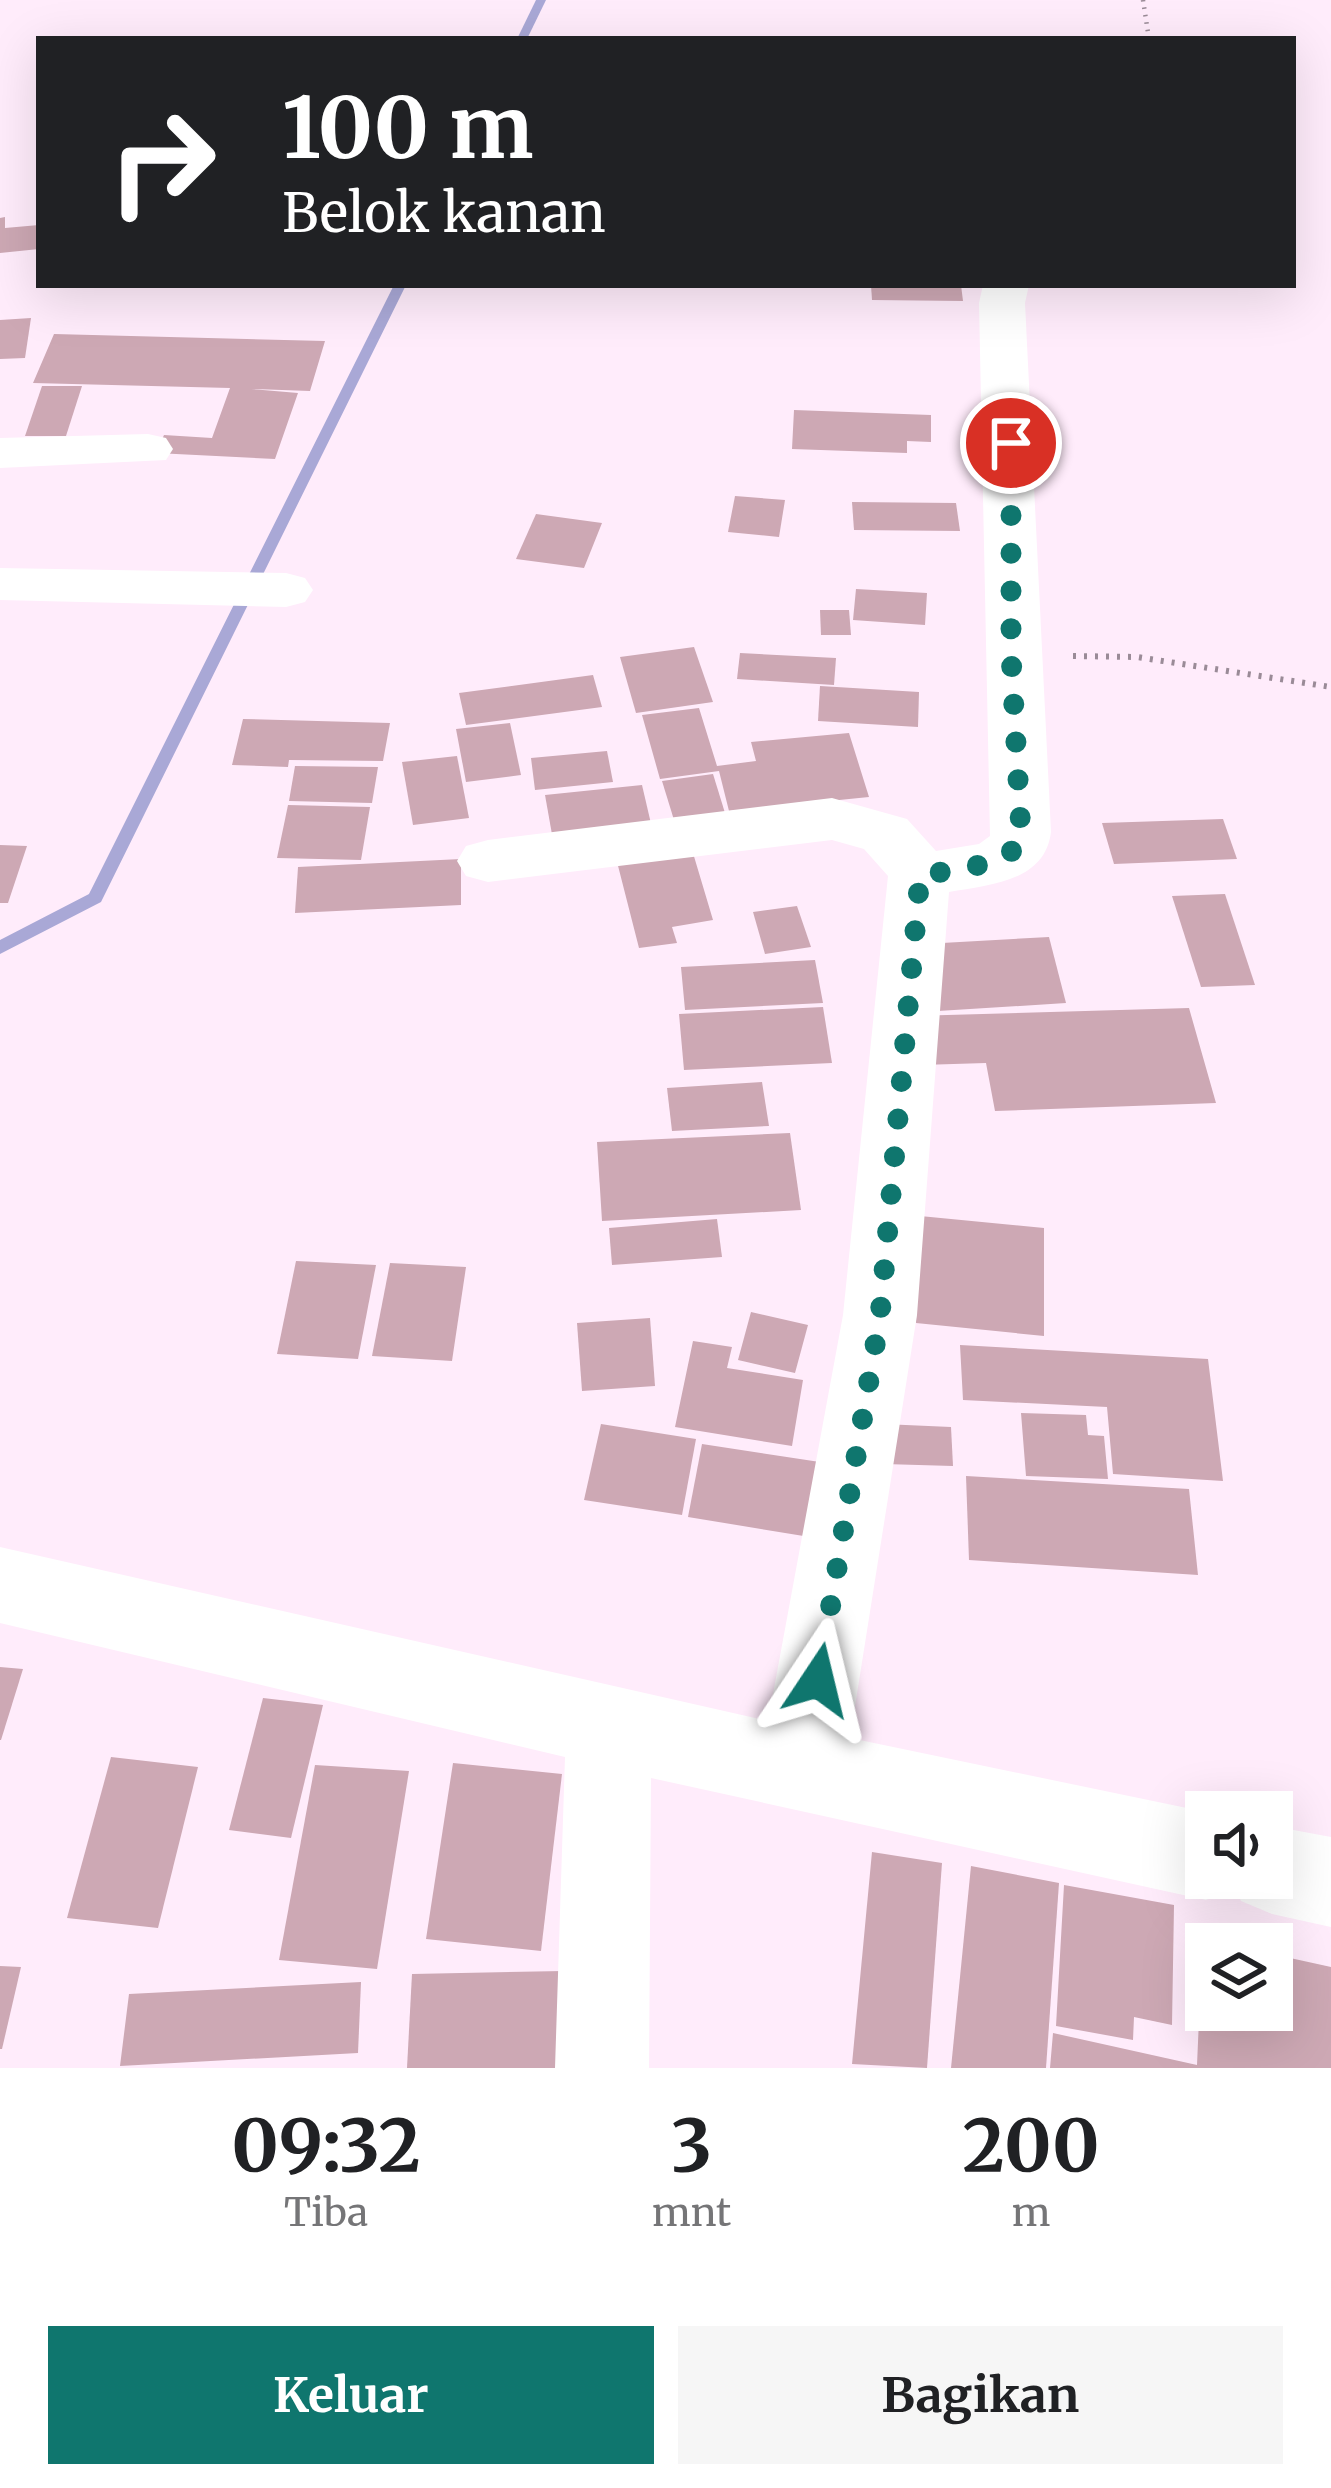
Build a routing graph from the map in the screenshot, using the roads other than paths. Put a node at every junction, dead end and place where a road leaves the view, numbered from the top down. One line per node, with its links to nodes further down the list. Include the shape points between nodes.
1 (1006, 288): 7 (street, via 1019,846 996,862)
2 (148, 449): 3 (street)
3 (0, 453)
4 (0, 584): 5 (street)
5 (286, 590)
6 (488, 861): 7 (street, via 832,819 894,838)
7 (920, 876): 10 (street, via 880,1316)
8 (0, 1585): 9 (street)
9 (609, 1726): 10 (street); 14 (street)
10 (802, 1771): 11 (street)
11 (1185, 1852)
12 (1293, 1874): 13 (street)
13 (1331, 1882)
14 (602, 2068)

